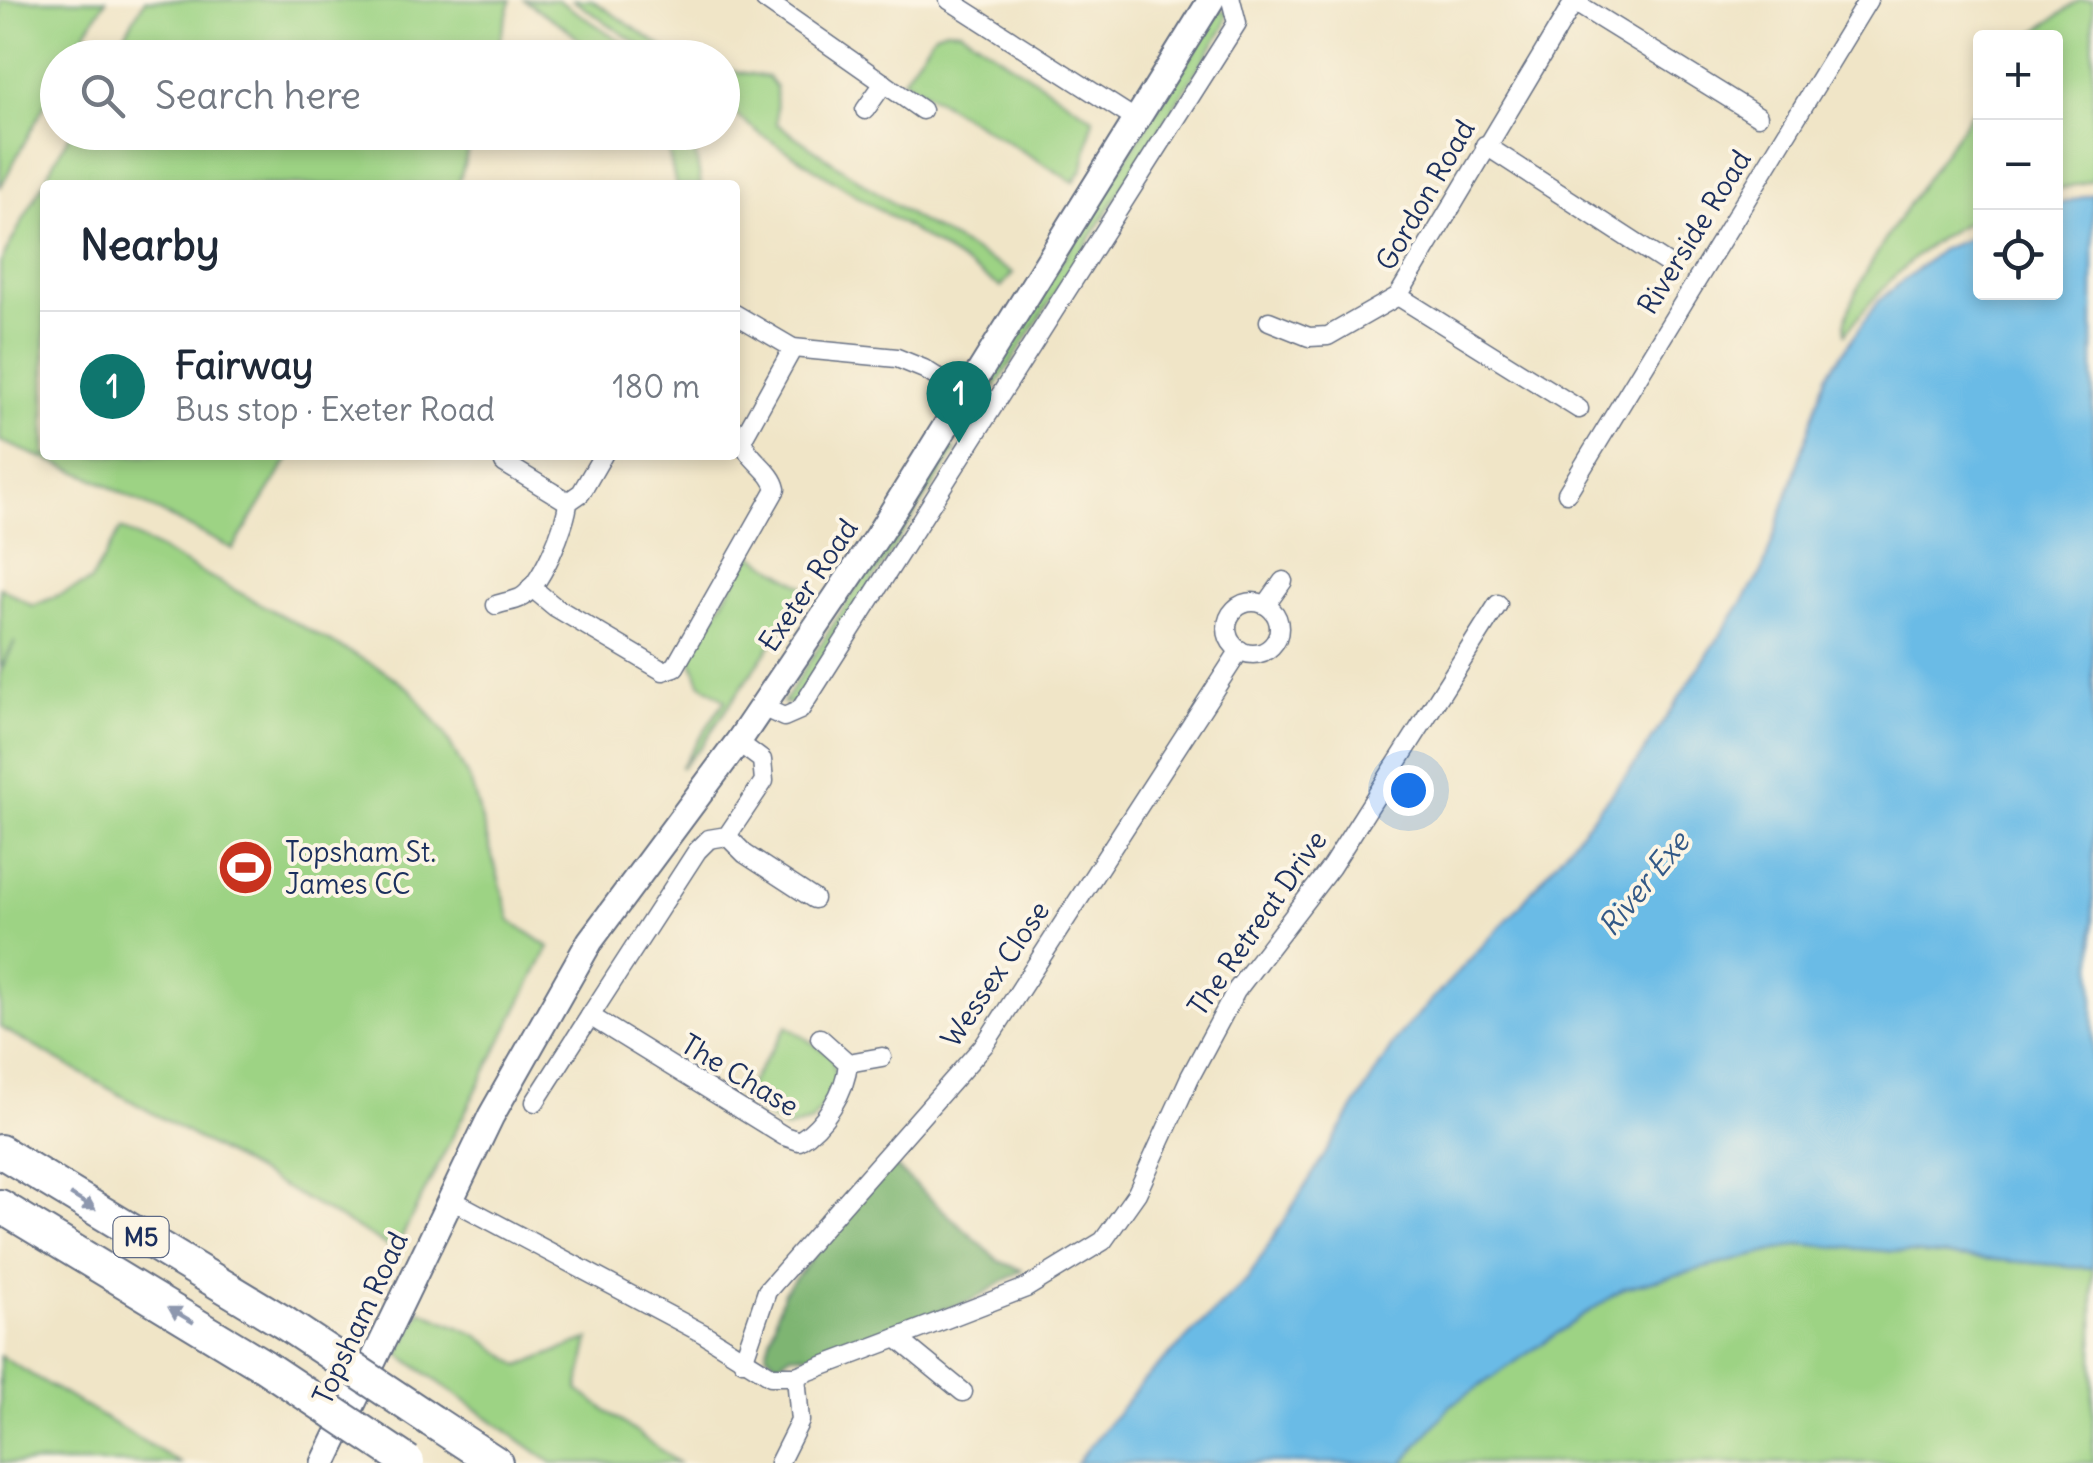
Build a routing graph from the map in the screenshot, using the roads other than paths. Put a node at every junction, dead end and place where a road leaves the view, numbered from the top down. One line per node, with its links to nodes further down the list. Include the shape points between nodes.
1 (766, 0): 7 (street)
2 (949, 0): 11 (street)
3 (1212, 0): 11 (street, Exeter Road)
4 (1231, 0): 32 (street, via 1237,23 800,710 784,718)
5 (1868, 0): 24 (street, Riverside Road)
6 (1574, 1): 10 (street); 12 (street, Gordon Road)
7 (884, 83): 8 (street); 9 (street)
8 (865, 110)
9 (922, 110)
10 (1758, 116)
11 (1138, 121): 18 (street, Exeter Road)
12 (1484, 145): 13 (street); 14 (street, Gordon Road)
13 (1665, 262)
14 (1398, 296): 16 (street, Gordon Road, via 1328,336 1309,337); 19 (street)
15 (740, 317): 17 (street)
16 (1269, 321)
17 (794, 348): 18 (street, via 896,358); 20 (street)
18 (968, 397): 32 (street, Exeter Road)
19 (1579, 409)
20 (740, 437)
21 (740, 444): 27 (street, via 774,478 776,489 675,668 663,672)
22 (600, 460): 25 (street)
23 (504, 462): 25 (street)
24 (1568, 494)
25 (568, 502): 27 (street, via 567,522)
26 (1283, 581): 30 (street)
27 (531, 588): 29 (street)
28 (1498, 604): 44 (street, The Retreat Drive, via 1331,867 1236,992 1138,1193 1103,1241 1026,1288)
29 (496, 605)
30 (1266, 606): 31 (street, via 1249,602 1229,618 1229,636); 31 (street, via 1279,625 1276,641 1256,654)
31 (1240, 650): 45 (street, Wessex Close, via 985,1044 767,1291)
32 (762, 707): 33 (street, Exeter Road)
33 (738, 742): 34 (street, via 762,760 765,776); 42 (street, Exeter Road, via 590,941)
34 (728, 836): 35 (street); 36 (street, via 709,839 697,851)
35 (814, 899)
36 (590, 1016): 39 (street, The Chase, via 799,1140 812,1134 846,1084); 40 (street)
37 (820, 1038): 39 (street)
38 (882, 1057): 39 (street)
39 (848, 1063)
40 (534, 1102)
41 (0, 1152): 50 (highway, M5, one-way to 50, bridge, via 283,1322)
42 (450, 1199): 45 (street); 49 (street, Topsham Road)
43 (0, 1206): 48 (highway, M5, one-way to 43, bridge)
44 (896, 1338): 46 (street, The Retreat Drive); 47 (street)
45 (743, 1360): 46 (street, via 771,1376)
46 (796, 1376): 51 (street, via 800,1421)
47 (963, 1392)
48 (409, 1462)
49 (324, 1463)
50 (496, 1463)
51 (779, 1463)

